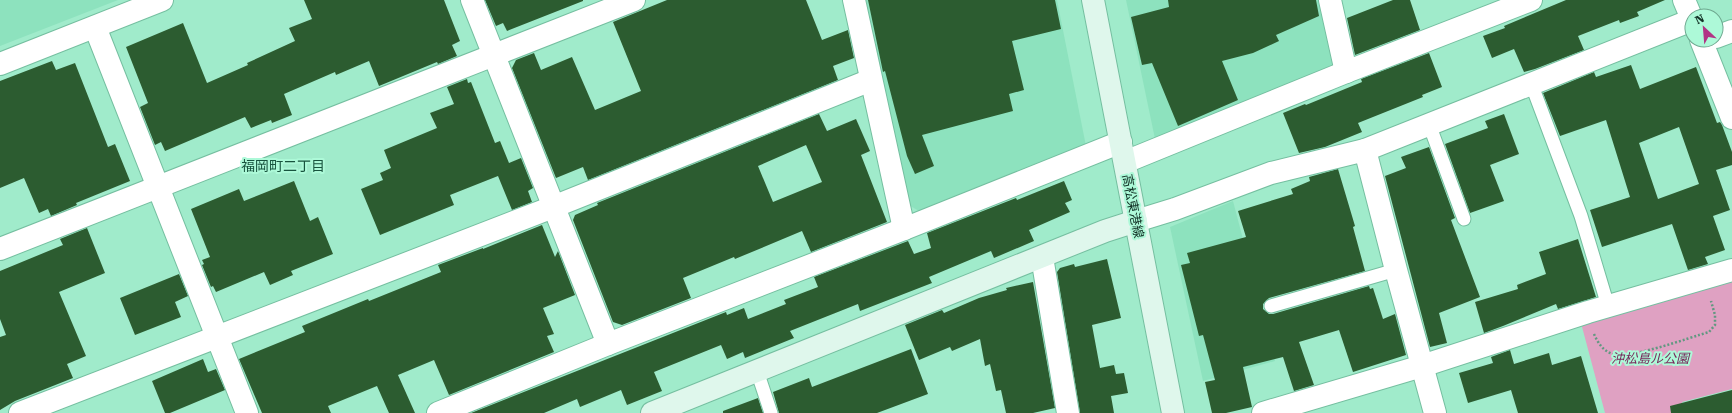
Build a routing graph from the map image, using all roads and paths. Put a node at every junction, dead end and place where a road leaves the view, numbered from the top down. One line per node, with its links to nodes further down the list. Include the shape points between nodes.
1 (162, 0): 9 (street)
2 (472, 0): 11 (street)
3 (634, 0): 11 (street)
4 (854, 0): 14 (street)
5 (1093, 0): 19 (street, 高松東港線)
6 (1330, 0): 13 (street)
7 (1531, 0): 13 (street)
8 (1684, 22): 15 (street)
9 (95, 27): 12 (street); 20 (street)
10 (1709, 48): 16 (street)
11 (494, 55): 20 (street); 21 (street)
12 (0, 64)
13 (1346, 72): 19 (street, via 1166,146)
14 (871, 80): 21 (street); 24 (street)
15 (1531, 83): 17 (street); 31 (lane, via 1581,216)
16 (1732, 118)
17 (1429, 124): 18 (street); 22 (lane)
18 (1365, 150): 23 (street, via 1271,173); 27 (street)
19 (1123, 152): 23 (street, 高松東港線); 24 (street)
20 (158, 187): 25 (street); 32 (street)
21 (553, 207): 32 (street); 33 (street)
22 (1464, 219)
23 (1136, 221): 26 (street); 42 (street, 高松東港線)
24 (904, 229): 33 (street)
25 (0, 249)
26 (1042, 257): 35 (street); 41 (street)
27 (1396, 270): 30 (lane); 34 (street)
28 (1732, 270): 29 (street)
29 (1704, 278): 31 (street); 31 (path, via 1715,316 1715,325 1709,332 1631,354 1613,354 1602,348 1595,335)
30 (1271, 306)
31 (1598, 309): 34 (street)
32 (218, 337): 36 (street); 37 (street)
33 (608, 344): 38 (street)
34 (1422, 366): 43 (street); 44 (street)
35 (757, 371): 39 (street); 40 (lane)
36 (20, 413)
37 (247, 413)
38 (438, 413)
39 (652, 413)
40 (771, 413)
41 (1068, 413)
42 (1173, 413)
43 (1262, 413)
44 (1435, 413)

